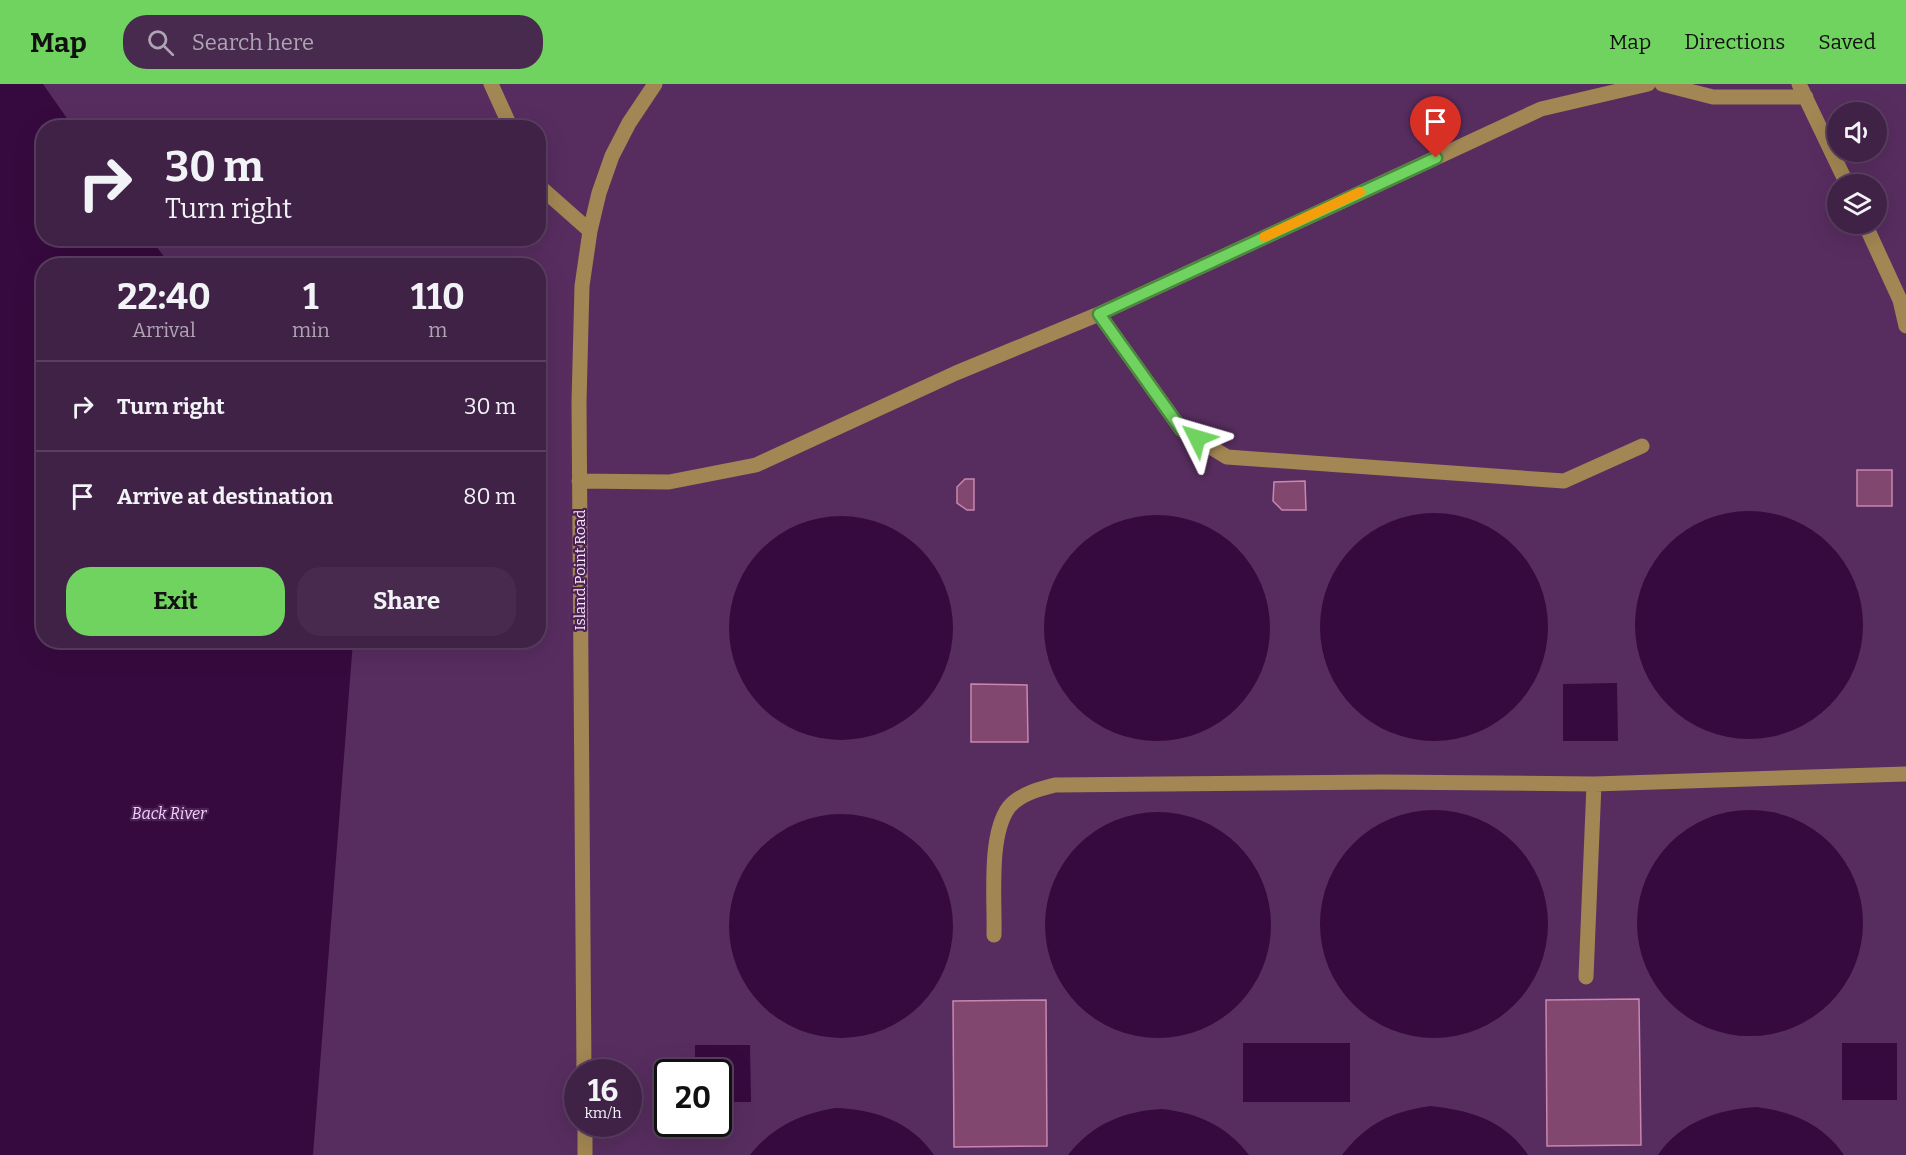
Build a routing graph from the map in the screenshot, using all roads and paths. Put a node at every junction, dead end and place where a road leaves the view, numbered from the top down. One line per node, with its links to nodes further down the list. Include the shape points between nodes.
1 (491, 84): 6 (street)
2 (655, 84): 9 (street, Island Point Road, via 612,156)
3 (1648, 84): 11 (street, via 1541,109)
4 (1662, 84): 5 (street, via 1713,97)
5 (1803, 91): 7 (street)
6 (507, 120)
7 (1842, 174)
8 (546, 192): 9 (street)
9 (590, 231): 14 (street, Island Point Road, via 579,346)
10 (1870, 234): 12 (street, via 1900,300)
11 (1099, 314): 13 (street, via 1181,429 1227,457 1564,480); 14 (street, via 956,373 756,465 669,482)
12 (1906, 326)
13 (1642, 446)
14 (579, 481): 19 (street, Island Point Road)
15 (1906, 774): 16 (street)
16 (1594, 784): 17 (street, via 1055,785 1031,792 1011,805 999,825); 18 (street)
17 (994, 935)
18 (1586, 977)
19 (584, 1059)
20 (585, 1137): 22 (street)
21 (589, 1137): 23 (street)
22 (585, 1155)
23 (597, 1155)

